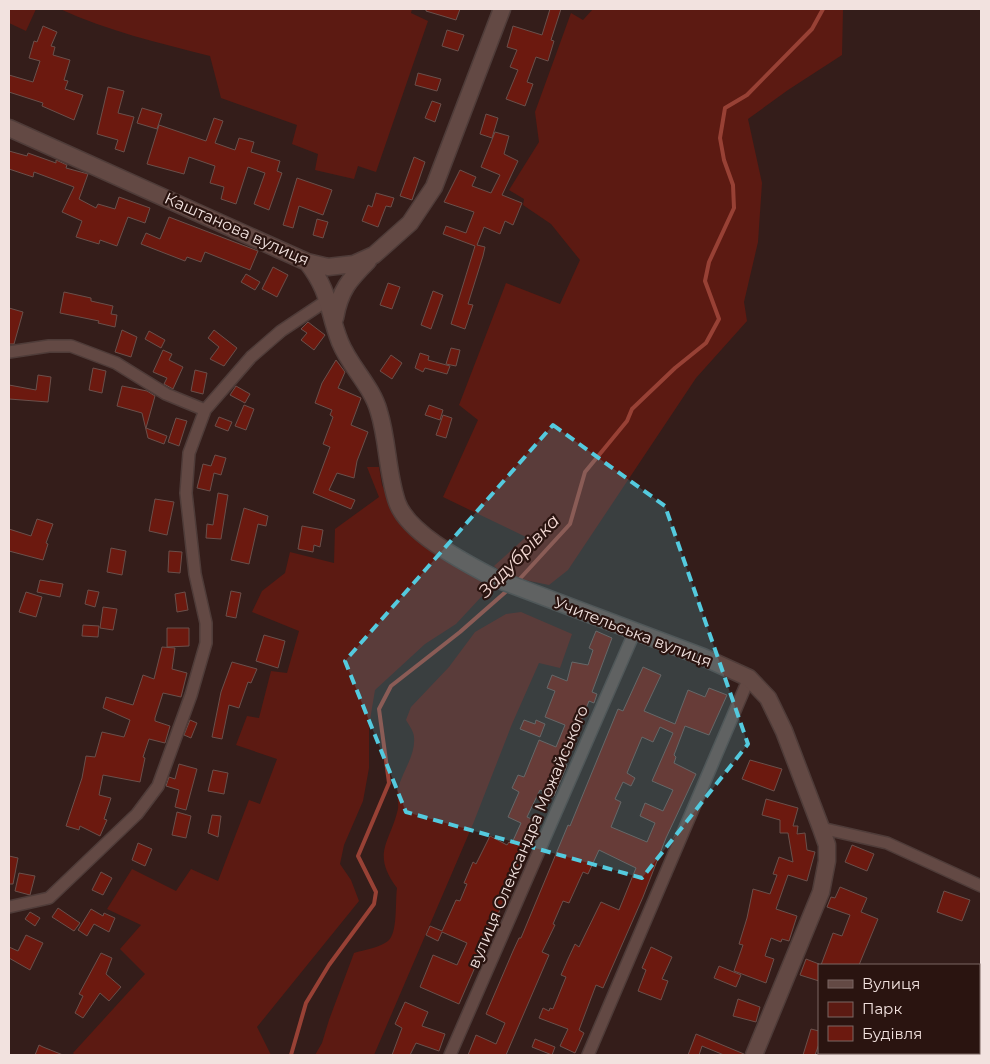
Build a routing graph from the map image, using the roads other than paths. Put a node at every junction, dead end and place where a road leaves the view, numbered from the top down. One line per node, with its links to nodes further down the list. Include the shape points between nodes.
1 (502, 9): 3 (main road, Каштанова вулиця, via 434,187 410,223)
2 (9, 128): 4 (main road, Каштанова вулиця)
3 (374, 255): 4 (main road, Каштанова вулиця, via 340,268); 6 (main road, via 348,282 339,297)
4 (307, 262): 5 (main road, Учительська вулиця)
5 (329, 299): 6 (main road, Учительська вулиця); 8 (street, via 281,331 251,357)
6 (334, 320): 9 (main road, Учительська вулиця, via 340,343 379,411 393,488 401,511 416,528 494,578)
7 (9, 352): 8 (street, via 71,346 116,363 166,394)
8 (205, 410): 13 (street, via 189,453 186,493 195,574 206,622 206,643 192,695 158,786 137,814 49,898)
9 (635, 631): 10 (main road, Учительська вулиця); 14 (street, вулиця Олександра Можайського)
10 (749, 678): 11 (main road, Учительська вулиця, via 768,698 784,731); 15 (street)
11 (821, 828): 12 (street, via 887,844); 16 (main road, Учительська вулиця, via 827,861 821,892)
12 (981, 886)
13 (9, 907)
14 (450, 1055)
15 (588, 1055)
16 (754, 1055)

